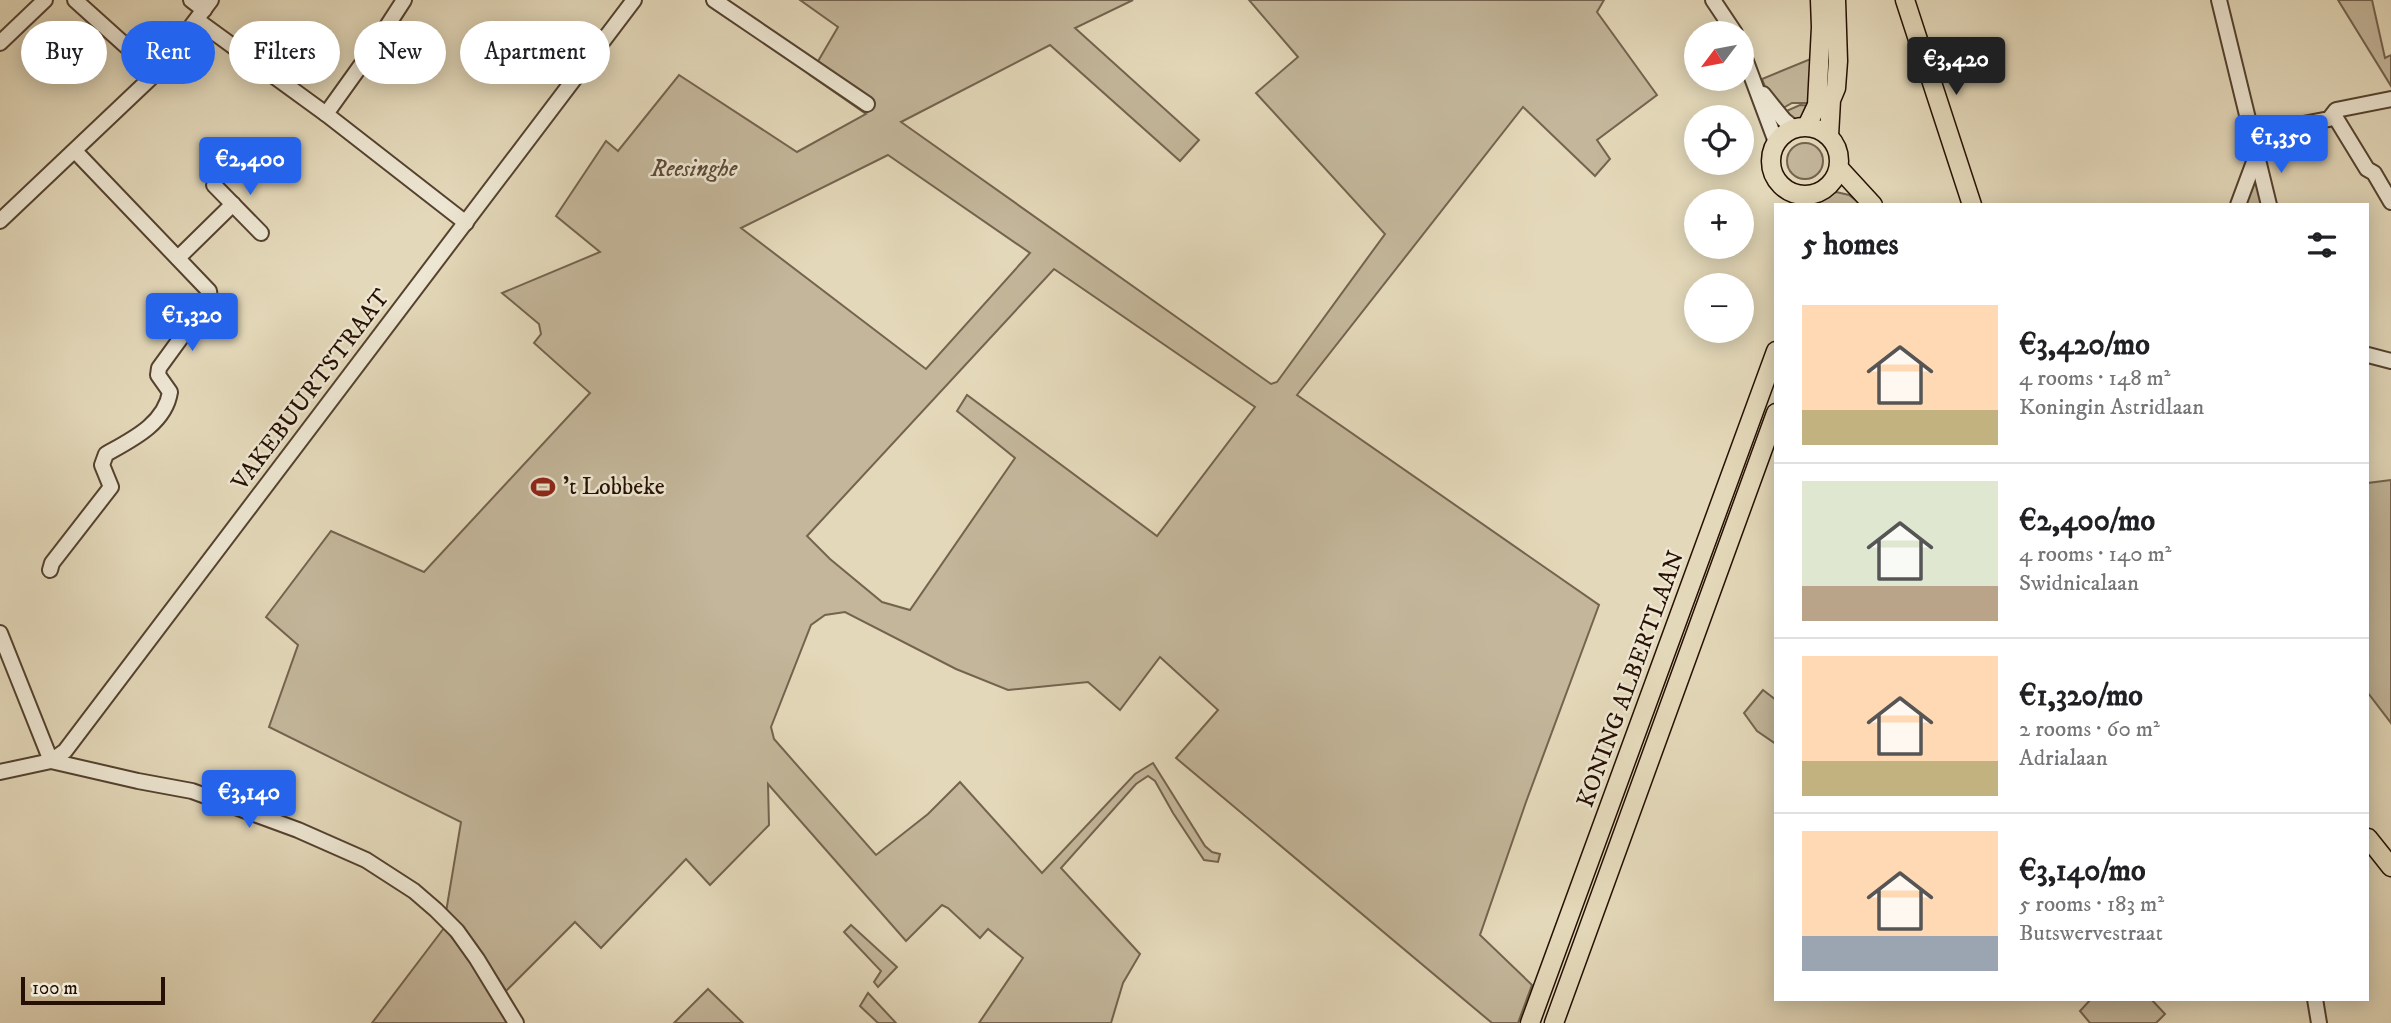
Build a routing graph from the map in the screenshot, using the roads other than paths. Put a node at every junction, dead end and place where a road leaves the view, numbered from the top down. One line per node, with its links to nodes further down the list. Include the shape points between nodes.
1 (45, 0): 15 (street)
2 (75, 0): 14 (street)
3 (191, 0): 12 (street)
4 (404, 0): 20 (street)
5 (635, 0): 40 (street, VAKEBUURTSTRAAT)
6 (715, 0): 19 (street)
7 (1713, 0): 13 (street)
8 (1820, 0): 22 (main road, via 1817,105 1815,114)
9 (1836, 0): 24 (main road, via 1838,61)
10 (1905, 0): 35 (main road)
11 (2219, 0): 23 (street)
12 (204, 10): 20 (street)
13 (1727, 21)
14 (121, 41)
15 (0, 43)
16 (1755, 81): 22 (street, via 1784,120); 25 (street)
17 (145, 84): 26 (street)
18 (2391, 99): 21 (street, via 2336,110)
19 (867, 104)
20 (326, 114): 40 (street)
21 (2334, 115): 23 (street); 32 (street)
22 (1800, 127): 24 (main road); 25 (main road)
23 (2253, 134): 27 (street)
24 (1829, 136): 28 (main road, via 1838,152)
25 (1776, 142): 31 (main road, via 1771,168 1779,184)
26 (75, 151): 39 (street); 42 (street)
27 (2257, 154): 36 (street); 37 (street)
28 (1839, 168): 30 (main road); 34 (main road)
29 (214, 185): 38 (street)
30 (1821, 194): 31 (main road); 33 (main road, via 1850,191)
31 (1796, 199)
32 (2391, 202)
33 (1868, 203)
34 (1869, 203)
35 (1971, 203)
36 (2239, 203)
37 (2269, 203)
38 (233, 204): 41 (street); 42 (street)
39 (0, 221)
40 (466, 223): 49 (street, VAKEBUURTSTRAAT, via 65,751)
41 (261, 233)
42 (178, 258): 47 (street, via 209,291 210,298 159,368 170,392 169,402 141,435 106,454 102,464 111,487)
43 (2369, 355): 45 (street)
44 (1774, 356): 55 (main road, KONING ALBERTLAAN)
45 (2391, 361)
46 (1774, 418): 56 (main road, KONING ALBERTLAAN)
47 (50, 570)
48 (0, 634): 49 (street)
49 (51, 761): 50 (street); 54 (street, via 192,791 366,860 414,891 457,932)
50 (0, 772)
51 (2369, 839): 52 (main road)
52 (2391, 867)
53 (2315, 1001): 57 (street)
54 (516, 1023)
55 (1530, 1023)
56 (1554, 1023)
57 (2319, 1023)

